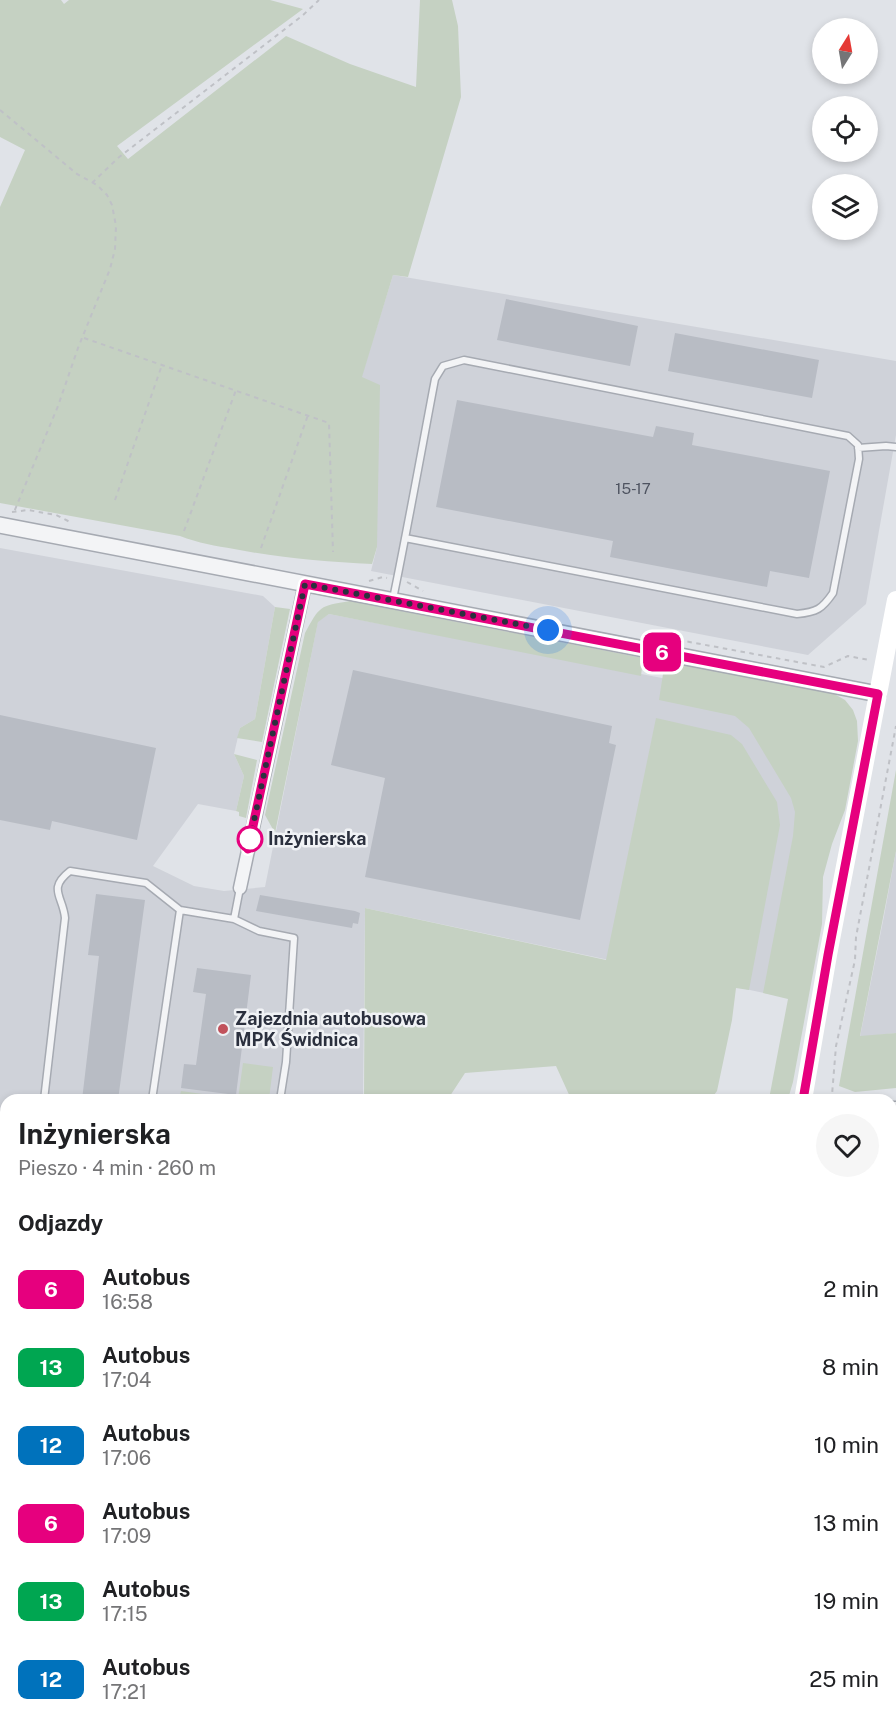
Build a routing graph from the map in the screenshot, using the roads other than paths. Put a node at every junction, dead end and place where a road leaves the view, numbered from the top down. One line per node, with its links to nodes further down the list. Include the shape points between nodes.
1 (896, 447): 2 (lane)
2 (858, 448): 4 (lane, via 833,593 825,605 813,612 797,614); 4 (lane, via 848,436 464,360 443,366 435,379)
3 (4, 526): 5 (street)
4 (405, 538): 6 (lane)
5 (305, 584): 6 (street); 9 (street)
6 (393, 600): 8 (street)
7 (896, 600): 8 (main road)
8 (878, 694): 15 (main road)
9 (240, 888): 11 (lane)
10 (180, 910): 11 (lane); 12 (lane, via 146,883 70,871 61,878 57,888 65,918); 13 (lane)
11 (234, 919): 14 (lane, via 259,931 294,938)
12 (45, 1094)
13 (153, 1094)
14 (281, 1094)
15 (804, 1094)

